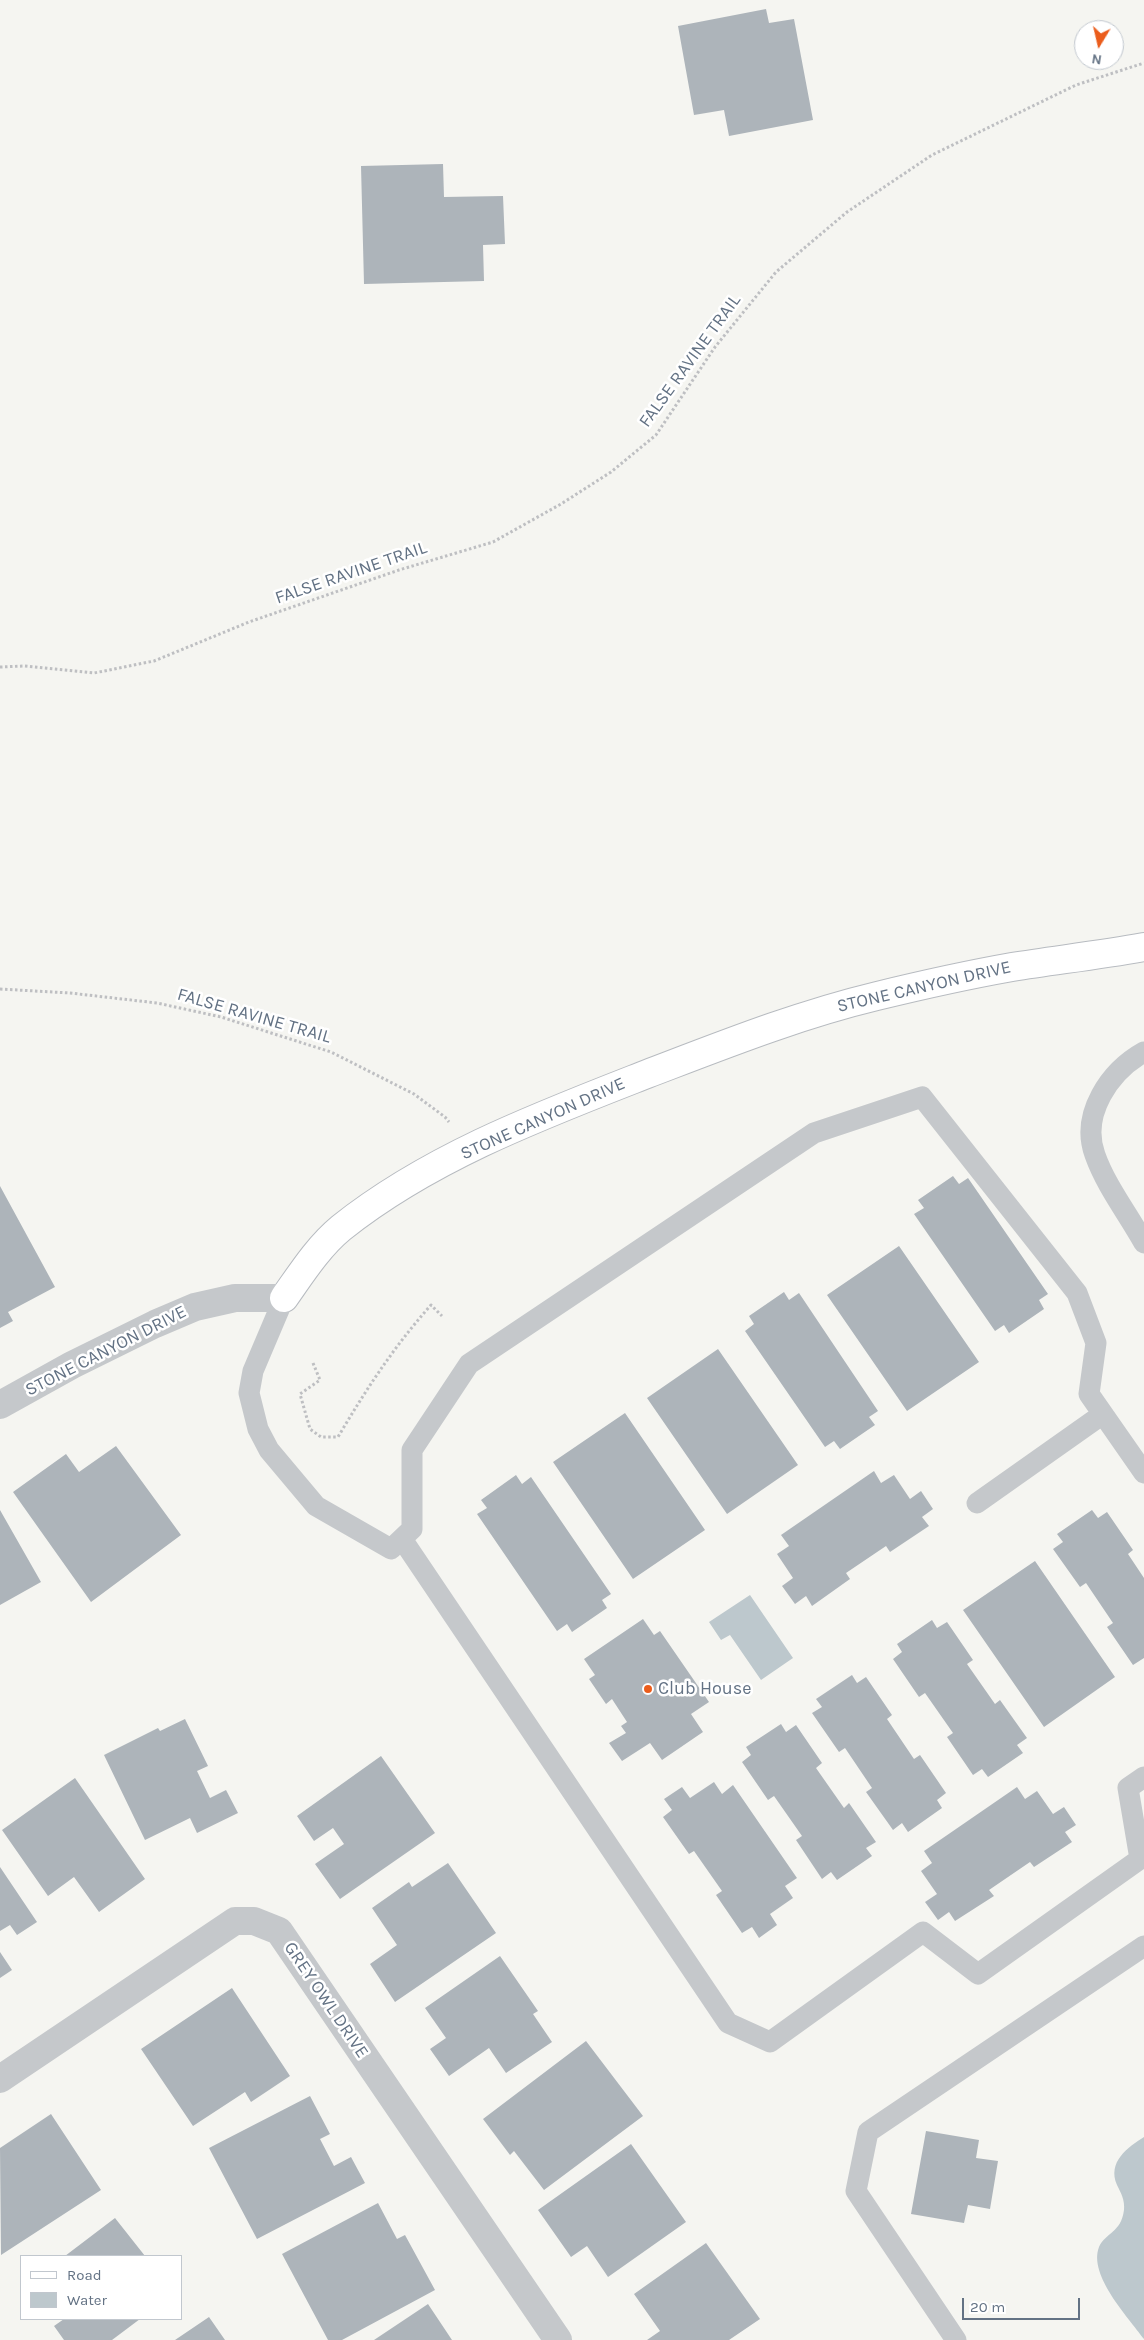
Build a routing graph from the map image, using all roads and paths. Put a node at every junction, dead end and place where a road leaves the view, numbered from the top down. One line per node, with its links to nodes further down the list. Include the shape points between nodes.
1 (1144, 63): 2 (path, FALSE RAVINE TRAIL, via 1076,85 932,155 847,212 776,272 715,347 656,435 610,472 493,542 399,570 249,622 154,660 94,673 24,666)
2 (0, 667)
3 (1144, 947): 6 (street, STONE CANYON DRIVE, via 1012,967 884,994 813,1013 574,1102)
4 (0, 989): 6 (path, FALSE RAVINE TRAIL, via 157,1003 221,1017 331,1052 414,1094 445,1116)
5 (1144, 1052): 7 (lane, via 1127,1062 1111,1078 1099,1098 1091,1136 1103,1172)
6 (465, 1151): 8 (street, STONE CANYON DRIVE, via 381,1200 340,1229 310,1261)
7 (1144, 1243)
8 (284, 1298): 11 (street, STONE CANYON DRIVE, via 235,1298 195,1307 72,1365); 15 (lane, via 253,1371 249,1393 258,1429 269,1450 316,1506 391,1550)
9 (442, 1316): 10 (path, via 431,1305 400,1340 338,1437 321,1437 310,1429 300,1394 320,1380)
10 (313, 1363)
11 (0, 1405)
12 (1103, 1414): 13 (lane); 14 (lane); 15 (lane, via 1089,1394 1096,1343 1077,1293 922,1097 814,1133 469,1364 412,1450 412,1529)
13 (1144, 1473)
14 (977, 1504)
15 (402, 1539): 16 (lane, via 728,2023 770,2042 923,1932 978,1974 994,1963 1140,1859 1128,1788)
16 (1144, 1777)
17 (1144, 1946): 20 (lane, via 868,2132 856,2191)
18 (0, 2079): 19 (street, GREY OWL DRIVE, via 234,1921 254,1921 280,1931)
19 (558, 2340)
20 (956, 2340)

